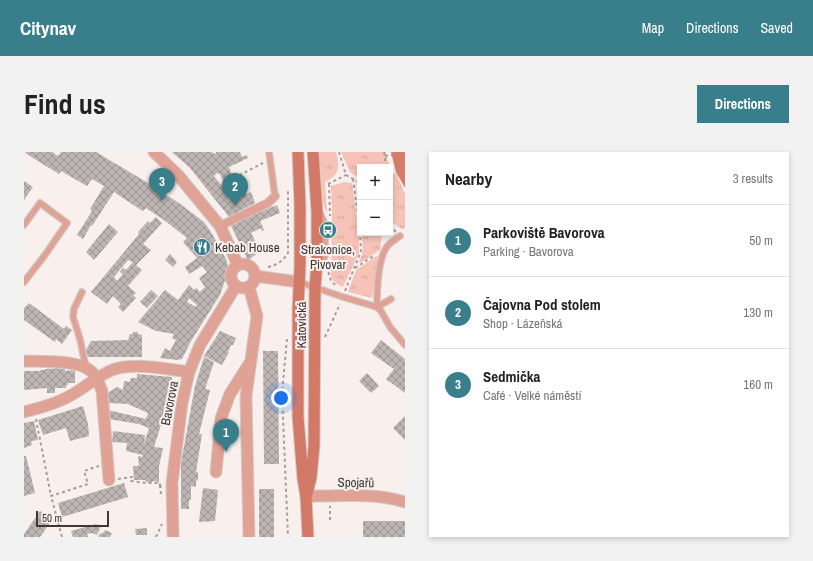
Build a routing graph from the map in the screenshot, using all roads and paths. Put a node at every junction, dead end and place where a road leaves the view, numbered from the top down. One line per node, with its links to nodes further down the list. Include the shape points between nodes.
1 (154, 152): 20 (street, via 178,175)
2 (269, 152): 16 (lane)
3 (298, 152): 29 (main road, Katovická)
4 (313, 152): 32 (main road, Katovická, via 317,205)
5 (339, 152): 11 (path)
6 (384, 152): 8 (path)
7 (392, 155): 8 (path)
8 (385, 156): 9 (path)
9 (385, 164)
10 (260, 165): 12 (path)
11 (346, 175): 13 (path); 18 (path, via 328,184)
12 (234, 178)
13 (353, 180): 14 (path); 17 (path)
14 (357, 182)
15 (288, 191): 25 (path, via 288,253 275,265)
16 (275, 196): 20 (street, via 268,203)
17 (357, 209)
18 (330, 211)
19 (24, 225): 28 (lane, via 40,204 67,223)
20 (220, 226): 24 (street)
21 (360, 236): 26 (path, via 361,251)
22 (400, 236): 23 (lane)
23 (386, 248): 26 (path); 36 (lane, via 380,266)
24 (242, 262): 27 (street); 27 (path, via 256,267); 30 (street, via 231,272 232,282)
25 (265, 267)
26 (354, 269): 34 (path)
27 (258, 272): 29 (street); 31 (street, via 254,283)
28 (24, 282)
29 (299, 282): 32 (lane); 51 (main road, Katovická, via 298,417)
30 (236, 286): 31 (street, via 242,289); 43 (street, Bavorova, via 200,345)
31 (249, 287): 41 (street, via 257,316)
32 (315, 288): 34 (lane); 51 (main road, Katovická, via 314,446)
33 (82, 292): 42 (lane, via 73,317)
34 (343, 297): 36 (lane); 38 (path, via 325,335)
35 (391, 299): 36 (lane)
36 (377, 307): 39 (lane)
37 (287, 338): 58 (path, via 282,393)
38 (325, 343)
39 (405, 345)
40 (24, 361): 42 (street, via 72,364)
41 (251, 362): 47 (street, via 230,394 221,418); 57 (street, via 246,396)
42 (87, 368): 44 (street)
43 (189, 372): 44 (street, via 125,367); 56 (street, Bavorova, via 182,403 172,483)
44 (97, 379): 45 (street, via 63,400); 46 (street, via 102,391)
45 (29, 411): 50 (path)
46 (108, 463): 48 (street); 50 (path, via 84,471 88,484)
47 (216, 472)
48 (109, 480): 49 (path, via 132,477 131,481 160,483)
49 (160, 487)
50 (51, 496): 55 (path)
51 (306, 497): 52 (street, Spojařů, via 380,497); 59 (main road, Katovická)
52 (405, 502)
53 (330, 503): 54 (path)
54 (330, 520)
55 (62, 537)
56 (173, 537)
57 (249, 537)
58 (288, 537)
59 (308, 537)

